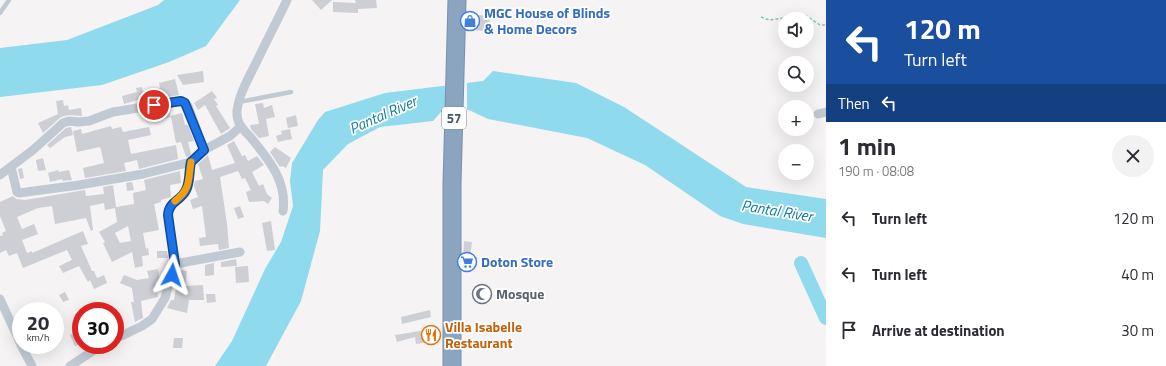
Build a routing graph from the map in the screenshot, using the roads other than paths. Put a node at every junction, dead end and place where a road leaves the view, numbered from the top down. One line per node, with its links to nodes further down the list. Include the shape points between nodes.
1 (9, 0): 4 (lane)
2 (287, 0): 6 (street)
3 (457, 0): 22 (highway, 57, via 452,184)
4 (0, 13)
5 (291, 92): 6 (lane)
6 (239, 102): 7 (street, via 237,112)
7 (240, 127): 8 (street, via 230,136); 12 (street, via 279,176 284,200)
8 (204, 150): 9 (street); 10 (street, via 188,106 181,101 113,112 89,121 69,121)
9 (191, 162): 10 (street, via 136,176 19,193); 14 (street, via 188,188 168,208)
10 (11, 167): 11 (street)
11 (0, 175)
12 (283, 212)
13 (240, 252): 14 (street)
14 (175, 264): 17 (street, via 165,298 152,319)
15 (0, 299): 16 (street)
16 (12, 325)
17 (124, 335)
18 (26, 354): 20 (street)
19 (88, 354): 21 (street)
20 (32, 366)
21 (70, 366)
22 (452, 366)

